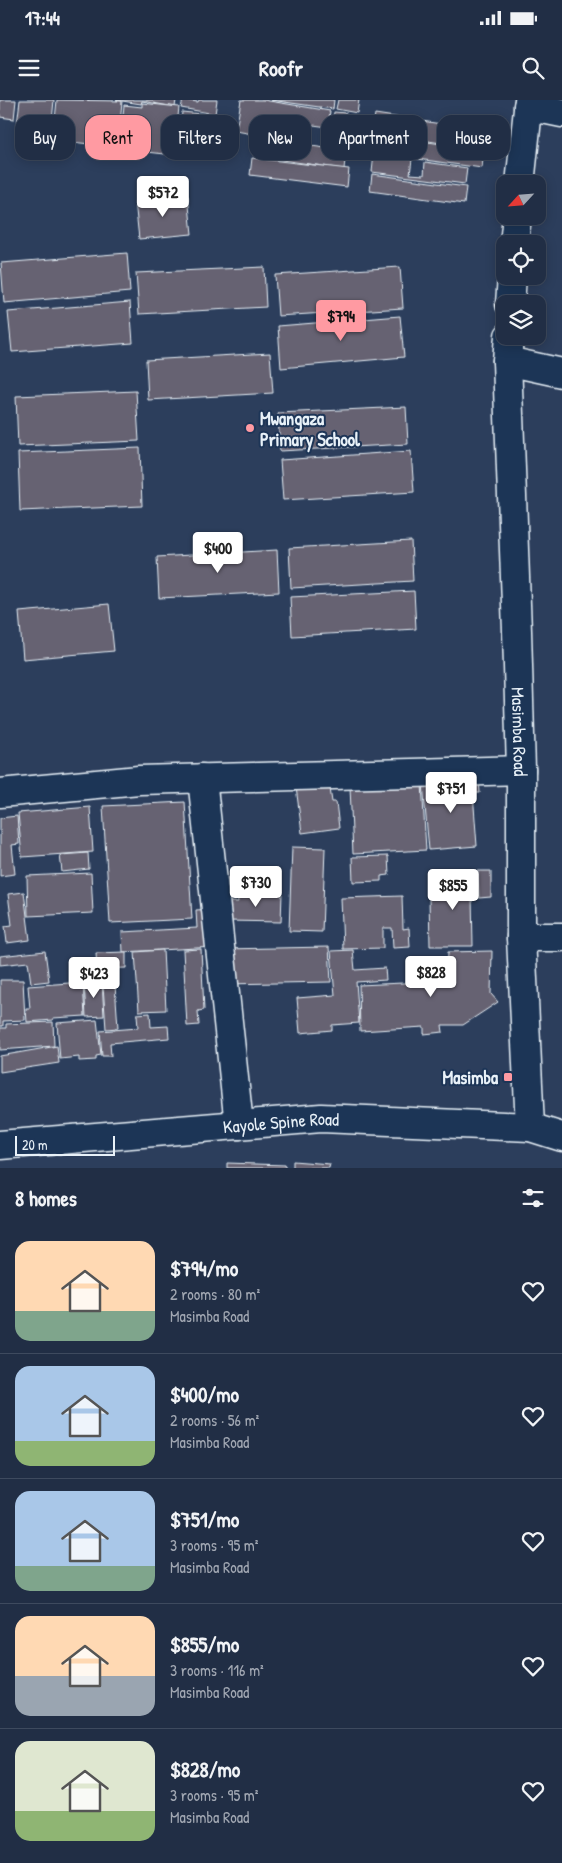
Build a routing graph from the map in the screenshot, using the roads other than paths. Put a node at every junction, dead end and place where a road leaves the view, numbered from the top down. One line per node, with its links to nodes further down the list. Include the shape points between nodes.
1 (529, 103): 2 (street); 3 (street)
2 (562, 113)
3 (521, 175)
4 (508, 349): 5 (street); 6 (street, Masimba Road)
5 (562, 373)
6 (521, 770): 7 (street); 9 (street, Masimba Road)
7 (202, 778): 8 (street, via 139,780); 11 (street)
8 (0, 793)
9 (521, 937): 10 (street); 12 (street, Masimba Road)
10 (562, 937)
11 (239, 1125): 12 (street, Kayole Spine Road, via 321,1118); 14 (street, Kayole Spine Road)
12 (530, 1127): 13 (street, Kayole Spine Road)
13 (562, 1136)
14 (0, 1145)

